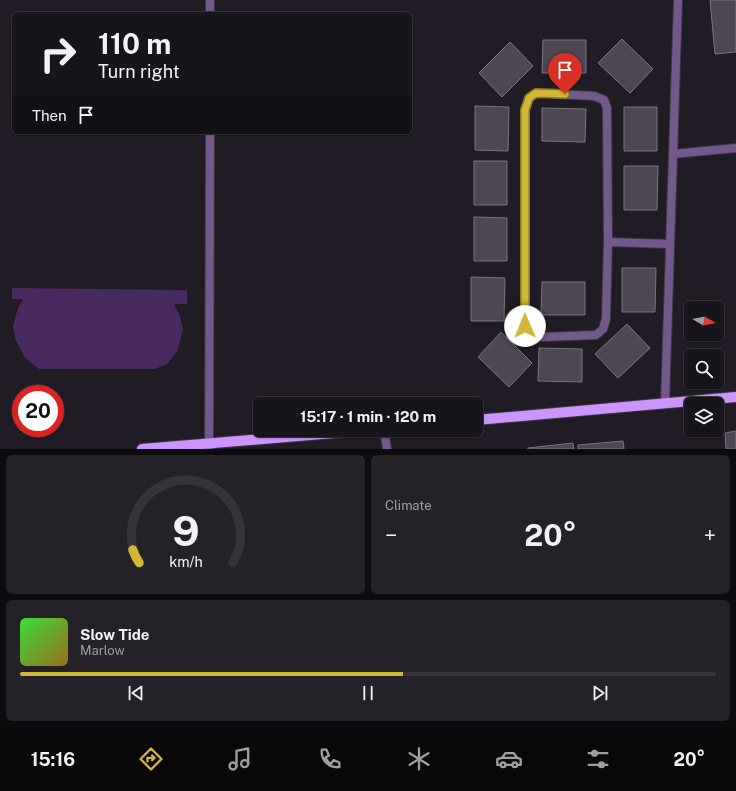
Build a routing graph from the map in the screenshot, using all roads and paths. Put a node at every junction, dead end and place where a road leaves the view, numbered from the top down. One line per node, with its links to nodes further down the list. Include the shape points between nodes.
1 (210, 0): 3 (street)
2 (678, 0): 6 (street)
3 (210, 12)
4 (210, 134): 14 (street)
5 (736, 148): 6 (street)
6 (673, 154): 8 (street)
7 (608, 242): 7 (street, via 606,319 603,329 596,335 543,337 532,334 525,326 525,110 529,98 536,93 594,96 604,100 607,108); 8 (street)
8 (670, 244): 10 (street)
9 (736, 397): 10 (main road)
10 (664, 403): 11 (main road)
11 (483, 419)
12 (303, 437): 14 (main road)
13 (385, 437): 16 (street)
14 (209, 447): 15 (main road)
15 (142, 449)
16 (387, 449)

